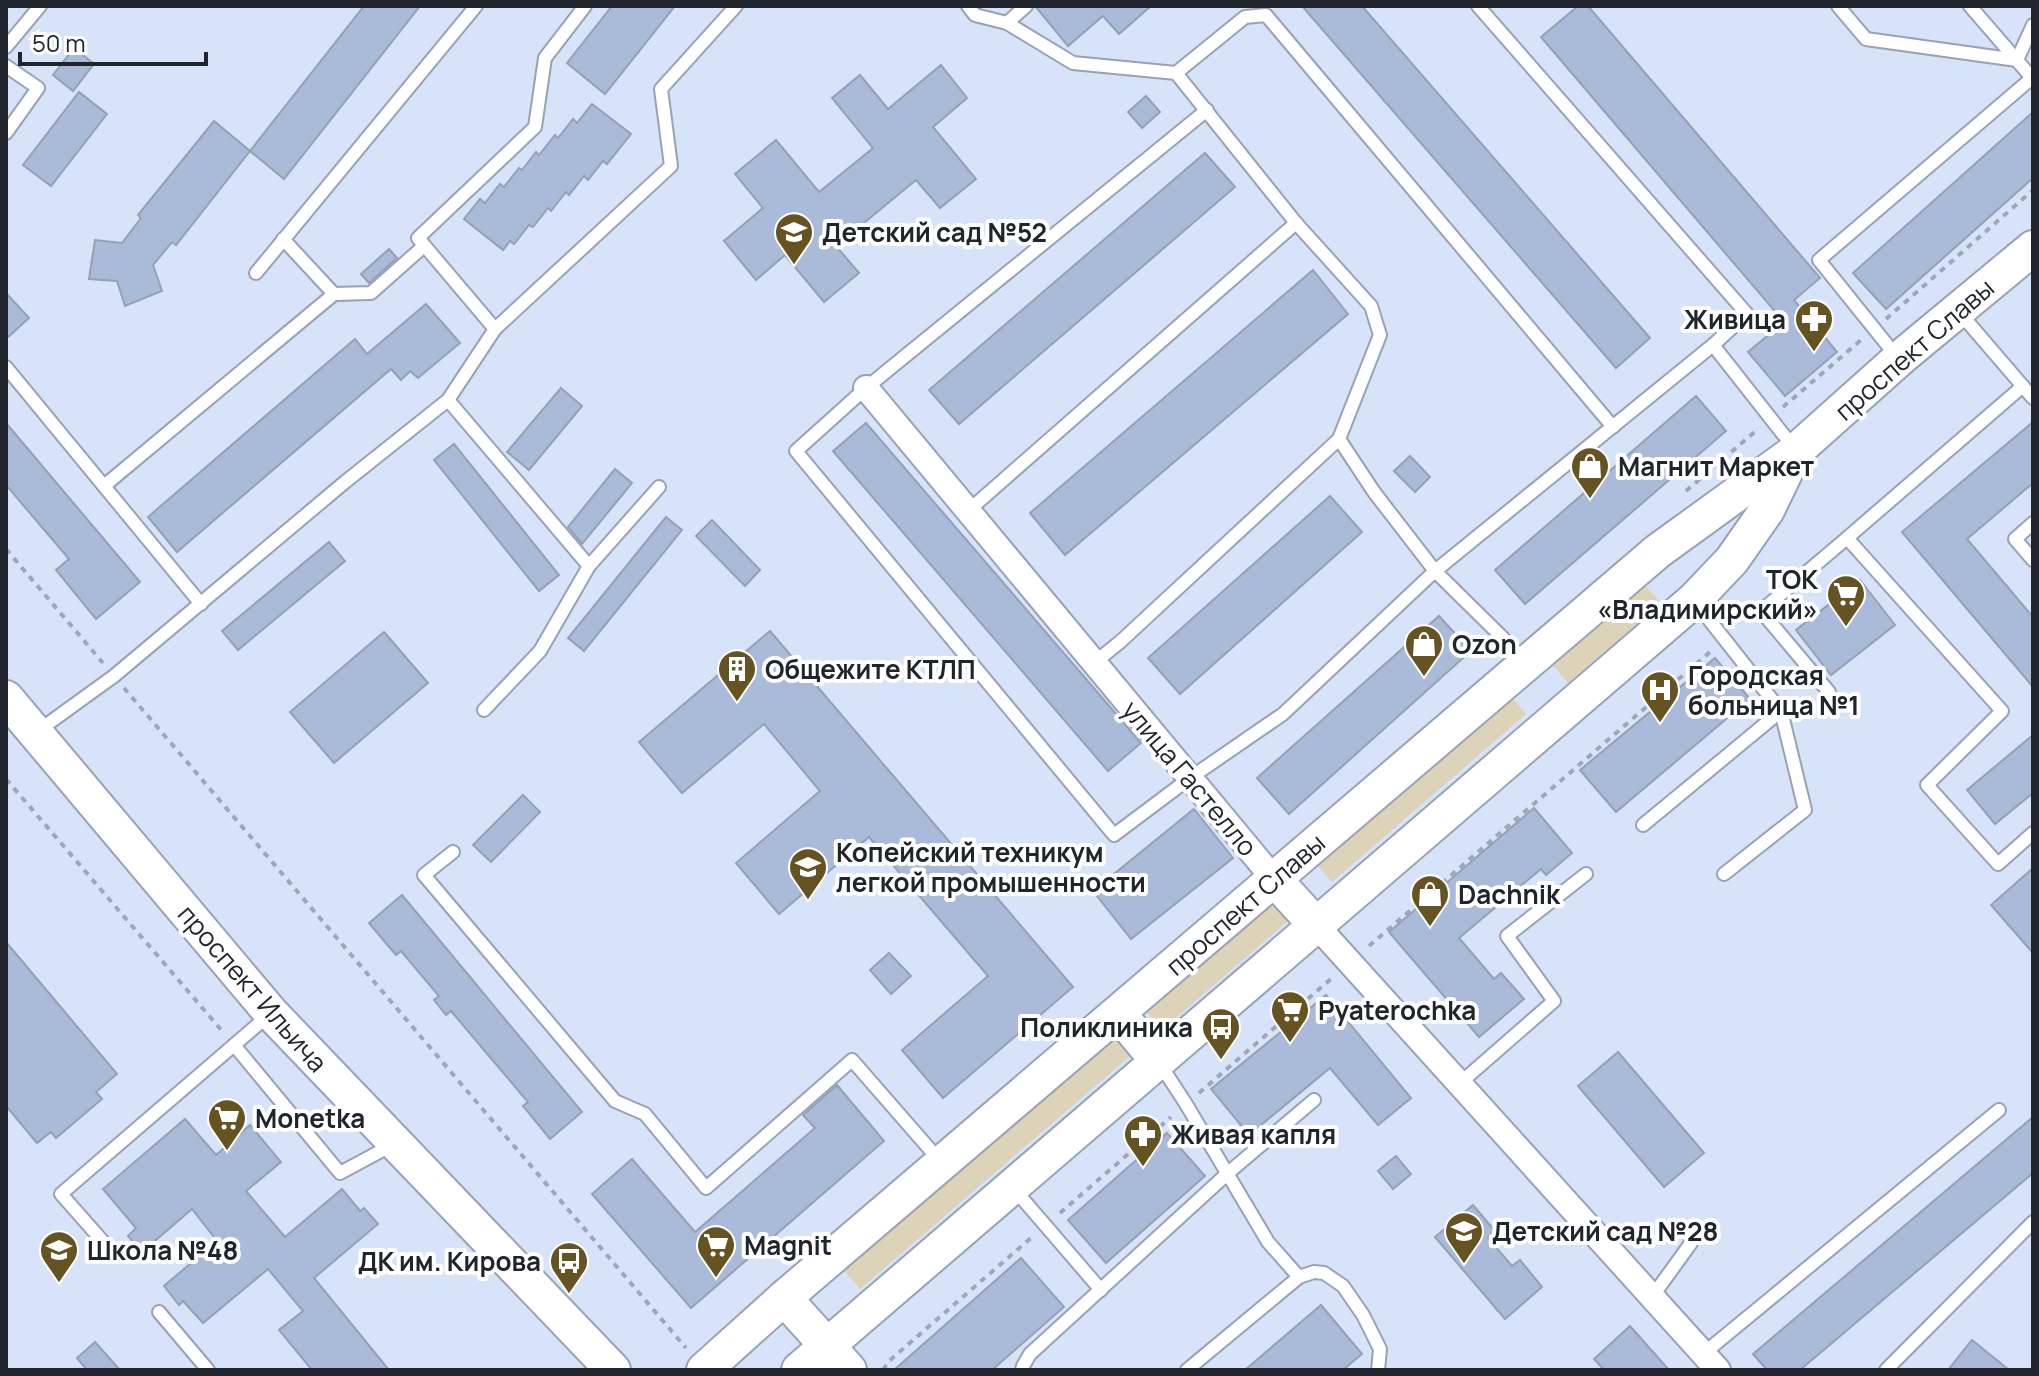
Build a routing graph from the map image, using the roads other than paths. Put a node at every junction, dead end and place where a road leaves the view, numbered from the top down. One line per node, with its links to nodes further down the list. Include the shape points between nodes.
1 (40, 6): 12 (lane)
2 (476, 6): 20 (lane)
3 (585, 6): 21 (lane, via 545,58 535,127 418,238)
4 (736, 6): 26 (lane, via 661,89 671,166)
5 (968, 6): 10 (lane, via 975,15)
6 (1026, 6): 10 (lane)
7 (1478, 6): 27 (lane, via 1747,314)
8 (1838, 6): 13 (lane, via 1866,39)
9 (1970, 6): 13 (lane)
10 (1007, 23): 15 (lane, via 1073,63)
11 (2033, 25): 13 (lane)
12 (6, 47)
13 (2017, 60): 16 (lane)
14 (6, 66): 18 (lane, via 38,88)
15 (1176, 73): 17 (lane); 34 (lane, via 1245,17 1266,15)
16 (2032, 78): 28 (lane, via 1819,260)
17 (1207, 110): 19 (lane); 31 (lane)
18 (6, 133)
19 (1296, 223): 35 (lane, via 1371,306 1380,335); 39 (lane)
20 (283, 239): 23 (lane); 24 (lane)
21 (424, 246): 24 (lane, via 371,293); 26 (lane)
22 (2033, 248): 25 (main road, проспект Славы)
23 (256, 273)
24 (334, 294): 37 (lane)
25 (1958, 310): 28 (main road, проспект Славы); 30 (lane)
26 (495, 329): 33 (lane)
27 (1713, 345): 34 (lane); 36 (lane)
28 (1899, 359): 36 (main road, проспект Славы)
29 (6, 367): 37 (lane)
30 (2023, 386): 32 (lane); 41 (lane)
31 (866, 388): 39 (street, улица Гастелло); 54 (lane, via 796,451 1114,835)
32 (2033, 398)
33 (448, 400): 43 (lane); 46 (lane)
34 (1613, 427): 44 (lane)
35 (1339, 439): 44 (lane); 47 (lane)
36 (1796, 451): 45 (main road, проспект Славы, via 1767,510 1732,560); 48 (main road, проспект Славы, via 1658,551)
37 (104, 486): 46 (lane)
38 (659, 487): 43 (lane)
39 (968, 511): 47 (street, улица Гастелло)
40 (2033, 523): 42 (lane, via 2015,539)
41 (1847, 538): 49 (lane, via 1761,611); 56 (lane, via 2002,711 1927,785 1998,864)
42 (2033, 560)
43 (589, 566): 51 (lane, via 540,651)
44 (1435, 571): 48 (lane); 54 (lane, via 1283,714)
45 (1694, 600): 52 (lane); 61 (main road, проспект Славы)
46 (201, 604): 53 (lane)
47 (1094, 663): 54 (street, улица Гастелло)
48 (1525, 665): 60 (main road, проспект Славы)
49 (1829, 692)
50 (6, 698): 53 (main road, проспект Ильича)
51 (484, 710)
52 (1781, 711): 55 (lane); 59 (lane, via 1805,810)
53 (36, 733): 62 (main road, проспект Ильича)
54 (1190, 778): 60 (street, улица Гастелло)
55 (1643, 825)
56 (2033, 833)
57 (453, 852): 70 (lane, via 424,875 615,1101 645,1114 706,1188 852,1060)
58 (1586, 874): 66 (lane, via 1507,936 1554,1001)
59 (1724, 874)
60 (1274, 879): 61 (main road, улица Гастелло); 63 (main road, проспект Славы)
61 (1316, 925): 65 (main road, проспект Славы); 66 (street, улица Гастелло)
62 (271, 1013): 64 (lane); 69 (main road, проспект Ильича)
63 (1118, 1013): 65 (main road); 70 (main road, проспект Славы)
64 (234, 1045): 69 (lane, via 340,1173); 75 (lane, via 61,1194)
65 (1158, 1061): 71 (lane); 72 (main road, проспект Славы)
66 (1459, 1084): 78 (street, улица Гастелло)
67 (1314, 1100): 71 (lane)
68 (1999, 1110): 82 (lane)
69 (394, 1143): 84 (main road, проспект Ильича)
70 (942, 1163): 79 (main road, проспект Славы)
71 (1228, 1173): 76 (lane, via 1268,1242); 77 (lane)
72 (1012, 1187): 77 (lane); 81 (main road, проспект Славы)
73 (2033, 1222): 90 (lane)
74 (1691, 1243): 78 (lane)
75 (106, 1245)
76 (1299, 1277): 88 (lane); 89 (lane, via 1324,1273 1343,1286 1380,1349)
77 (1101, 1290): 87 (lane, via 1030,1354)
78 (1652, 1297): 82 (street, улица Гастелло)
79 (784, 1298): 81 (main road); 85 (main road, проспект Славы)
80 (159, 1312): 83 (lane)
81 (838, 1358): 86 (main road, проспект Славы)
82 (1711, 1362)
83 (208, 1370)
84 (613, 1370)
85 (704, 1370)
86 (799, 1370)
87 (1022, 1370)
88 (1187, 1370)
89 (1378, 1370)
90 (1886, 1370)

